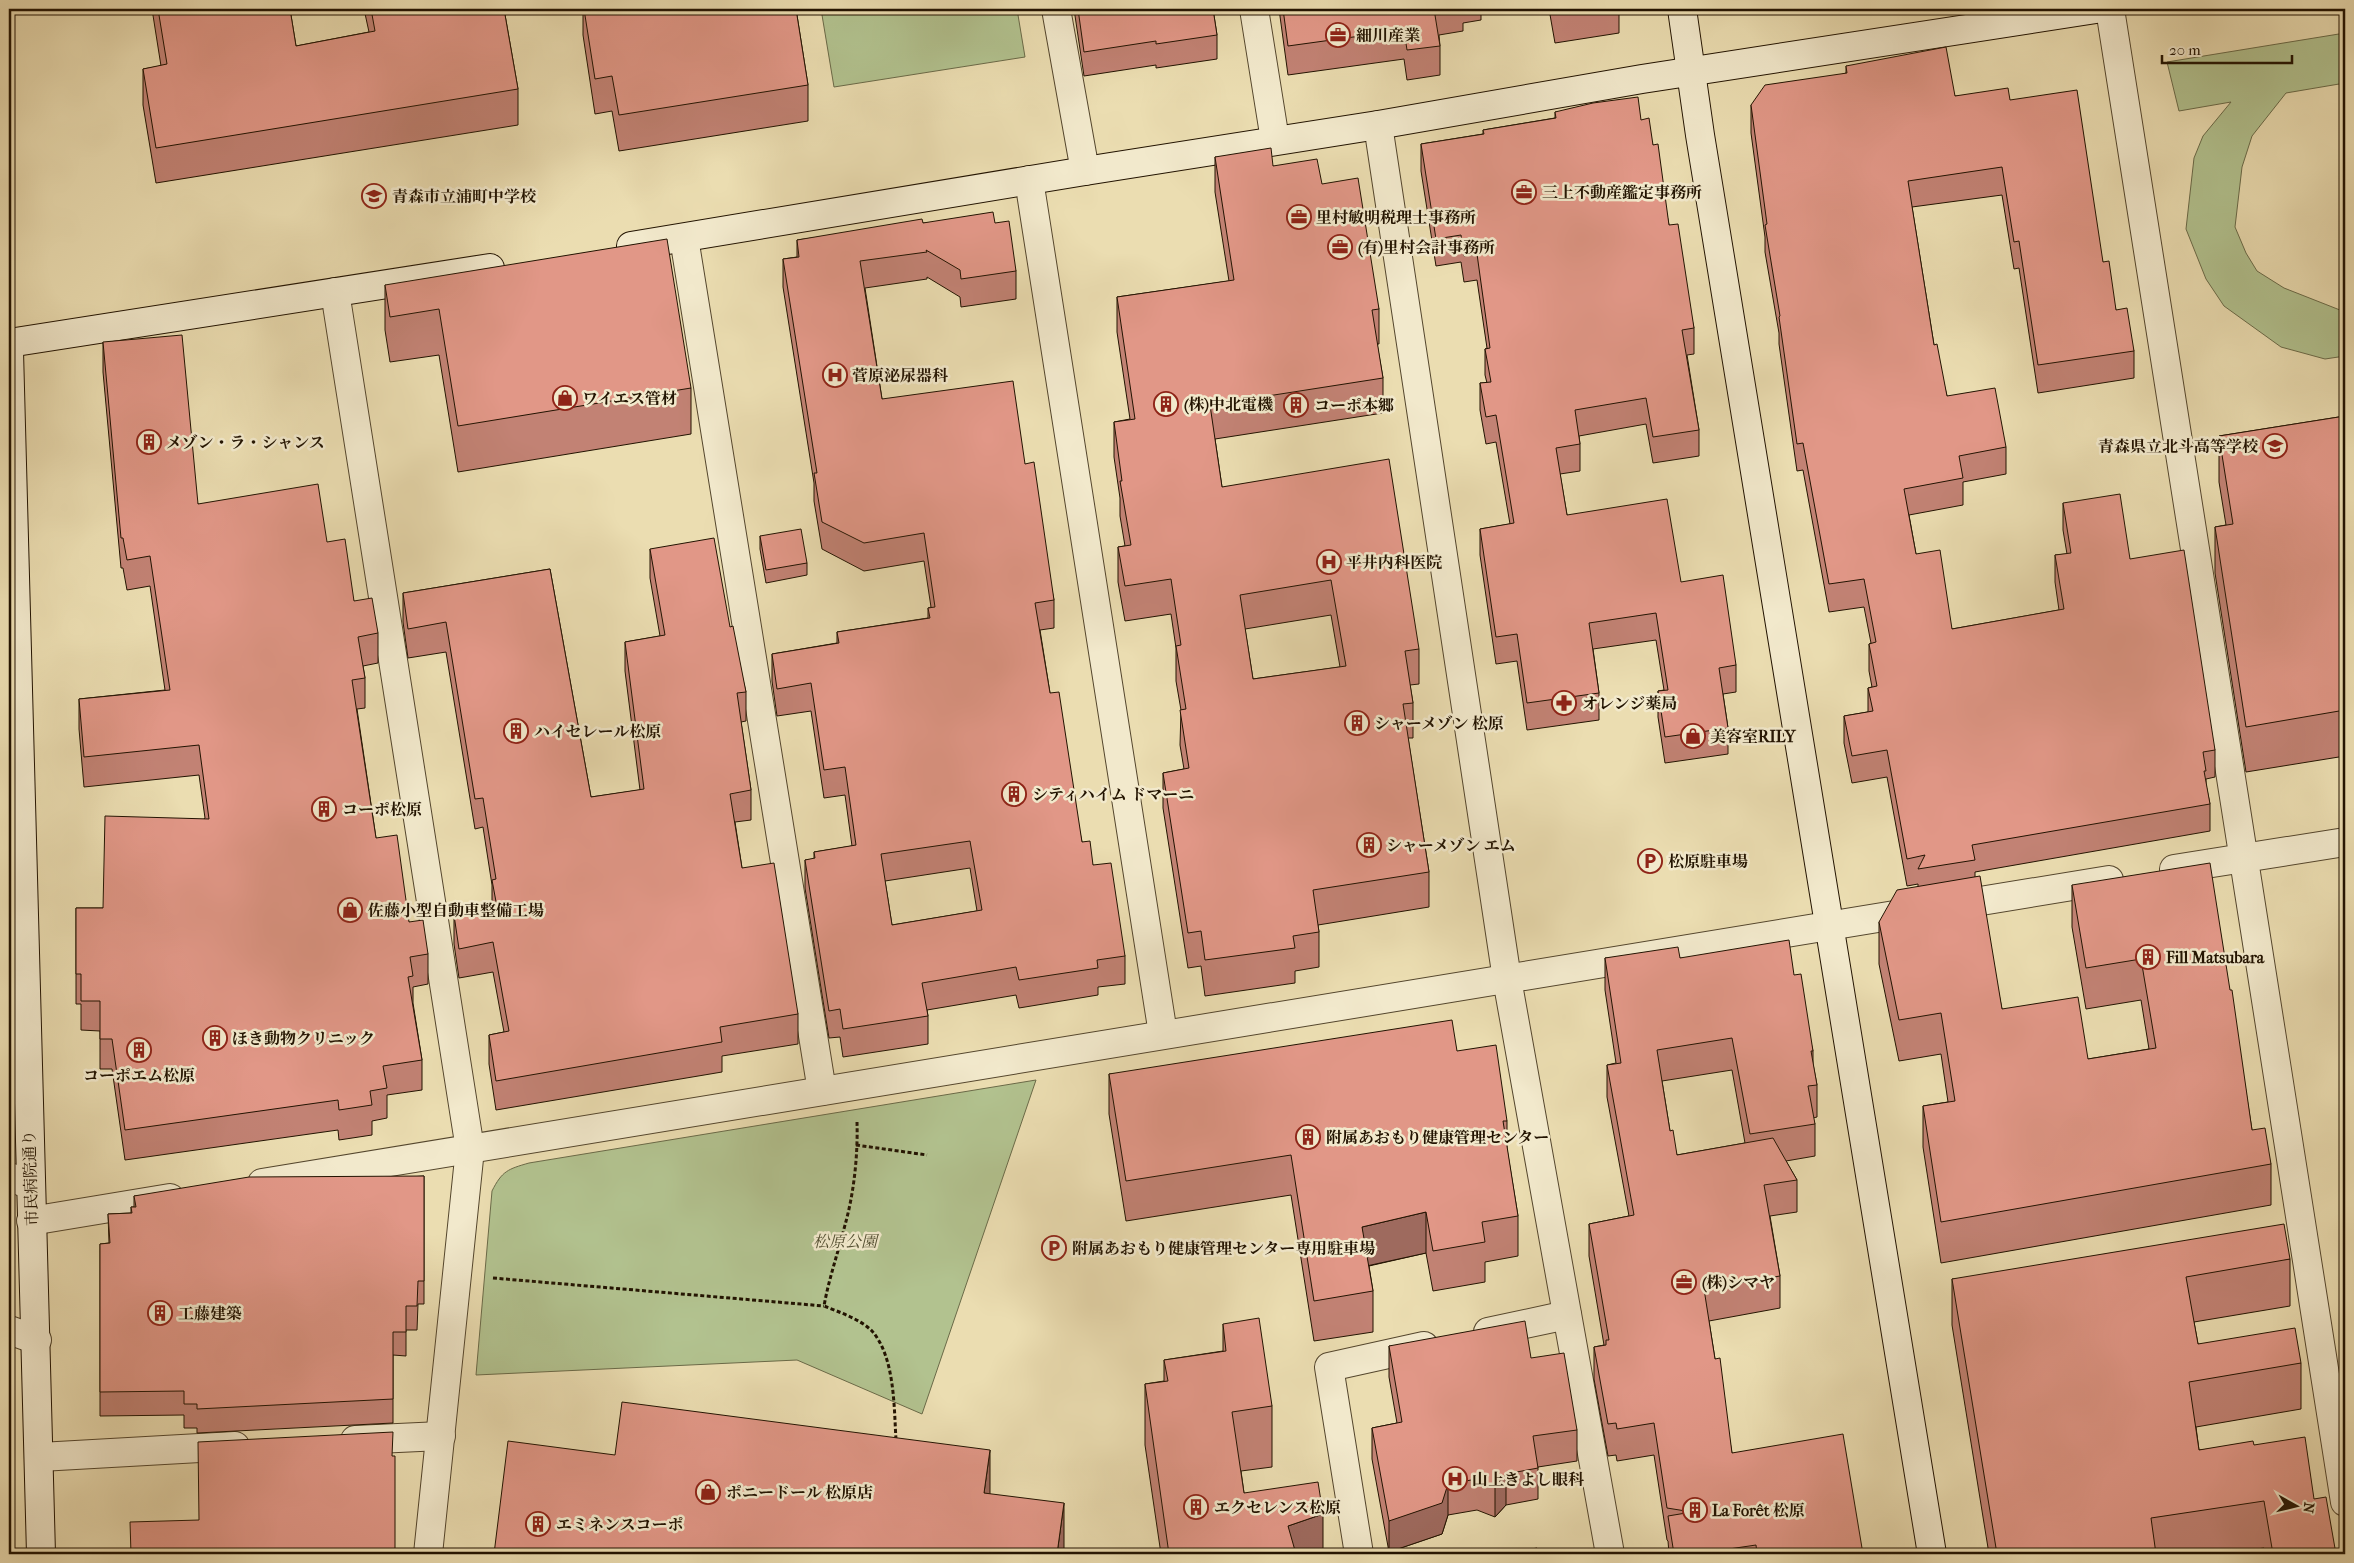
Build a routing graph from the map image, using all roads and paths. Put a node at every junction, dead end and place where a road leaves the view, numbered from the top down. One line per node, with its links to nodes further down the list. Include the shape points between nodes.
1 (1056, 9): 9 (street)
2 (1254, 9): 8 (street)
3 (1682, 9): 6 (street)
4 (2096, 9): 6 (street)
5 (2110, 9): 19 (street)
6 (1692, 72): 7 (street); 20 (street)
7 (1378, 125): 8 (street); 21 (street)
8 (1275, 140): 9 (street)
9 (1085, 171): 10 (street)
10 (1029, 180): 11 (street); 22 (street)
11 (684, 238): 12 (street); 24 (street)
12 (607, 250)
13 (519, 263): 14 (street)
14 (335, 292): 15 (street); 26 (street)
15 (9, 343)
16 (9, 351): 17 (street, 市民病院通り)
17 (13, 712): 28 (street, 市民病院通り)
18 (2345, 842): 19 (street)
19 (2243, 858): 20 (street); 42 (street)
20 (1830, 926): 21 (street); 47 (street)
21 (1508, 979): 22 (street); 34 (street)
22 (1163, 1034): 23 (street)
23 (855, 1086): 24 (street); 25 (path)
24 (822, 1091): 26 (street)
25 (856, 1145): 27 (path); 33 (path, via 846,1224)
26 (470, 1149): 29 (street); 32 (street)
27 (926, 1156)
28 (20, 1181): 31 (street, 市民病院通り)
29 (235, 1188)
30 (196, 1194): 31 (street)
31 (32, 1221): 36 (street, 市民病院通り)
32 (457, 1275): 33 (path); 37 (street)
33 (824, 1306): 40 (path, via 849,1316 872,1331 887,1358 894,1400)
34 (1567, 1315): 45 (street, via 1329,1367); 46 (street)
35 (9, 1330): 36 (street)
36 (37, 1340): 41 (street, 市民病院通り)
37 (441, 1436): 38 (street); 44 (street)
38 (334, 1441)
39 (256, 1445): 41 (street)
40 (896, 1447)
41 (40, 1457): 43 (street, 市民病院通り)
42 (2345, 1502)
43 (41, 1554)
44 (428, 1554)
45 (1359, 1554)
46 (1610, 1554)
47 (1932, 1554)

